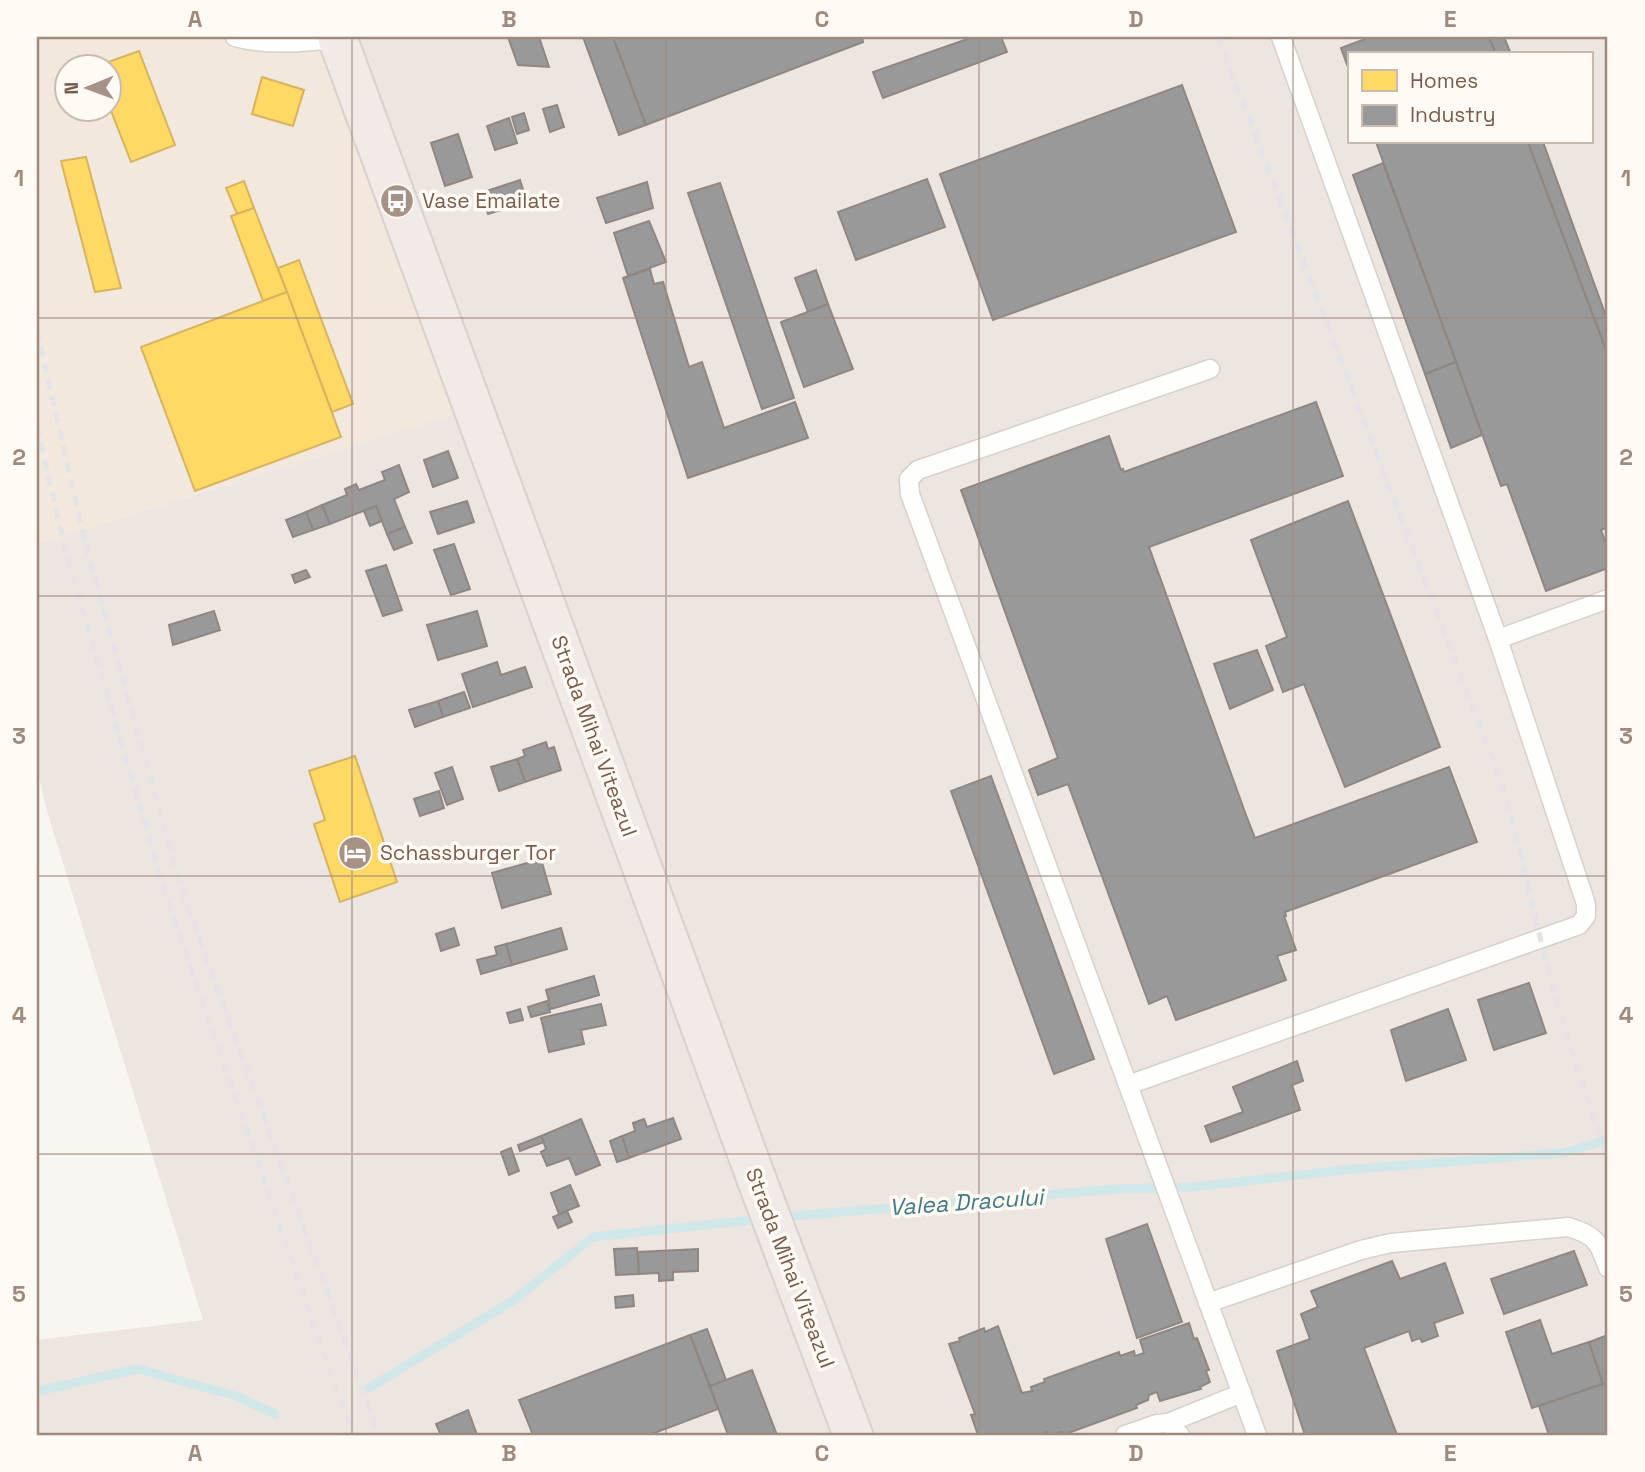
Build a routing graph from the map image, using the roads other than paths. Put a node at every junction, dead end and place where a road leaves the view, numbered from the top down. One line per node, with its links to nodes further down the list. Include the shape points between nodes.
1 (235, 37): 3 (lane, via 304,42)
2 (1281, 37): 6 (lane)
3 (337, 38): 12 (highway, Strada Mihai Viteazul)
4 (1210, 369): 7 (lane, via 918,470 909,479 910,494)
5 (1608, 600): 6 (lane)
6 (1498, 639): 7 (lane, via 1586,904 1586,916 1579,925)
7 (1128, 1085): 9 (lane)
8 (1608, 1268): 9 (lane, via 1600,1243 1568,1227 1430,1238 1361,1251)
9 (1208, 1303): 10 (lane)
10 (1242, 1394): 11 (lane); 14 (lane)
11 (1174, 1429): 13 (lane, via 1157,1424)
12 (853, 1435)
13 (1125, 1435)
14 (1257, 1435)

